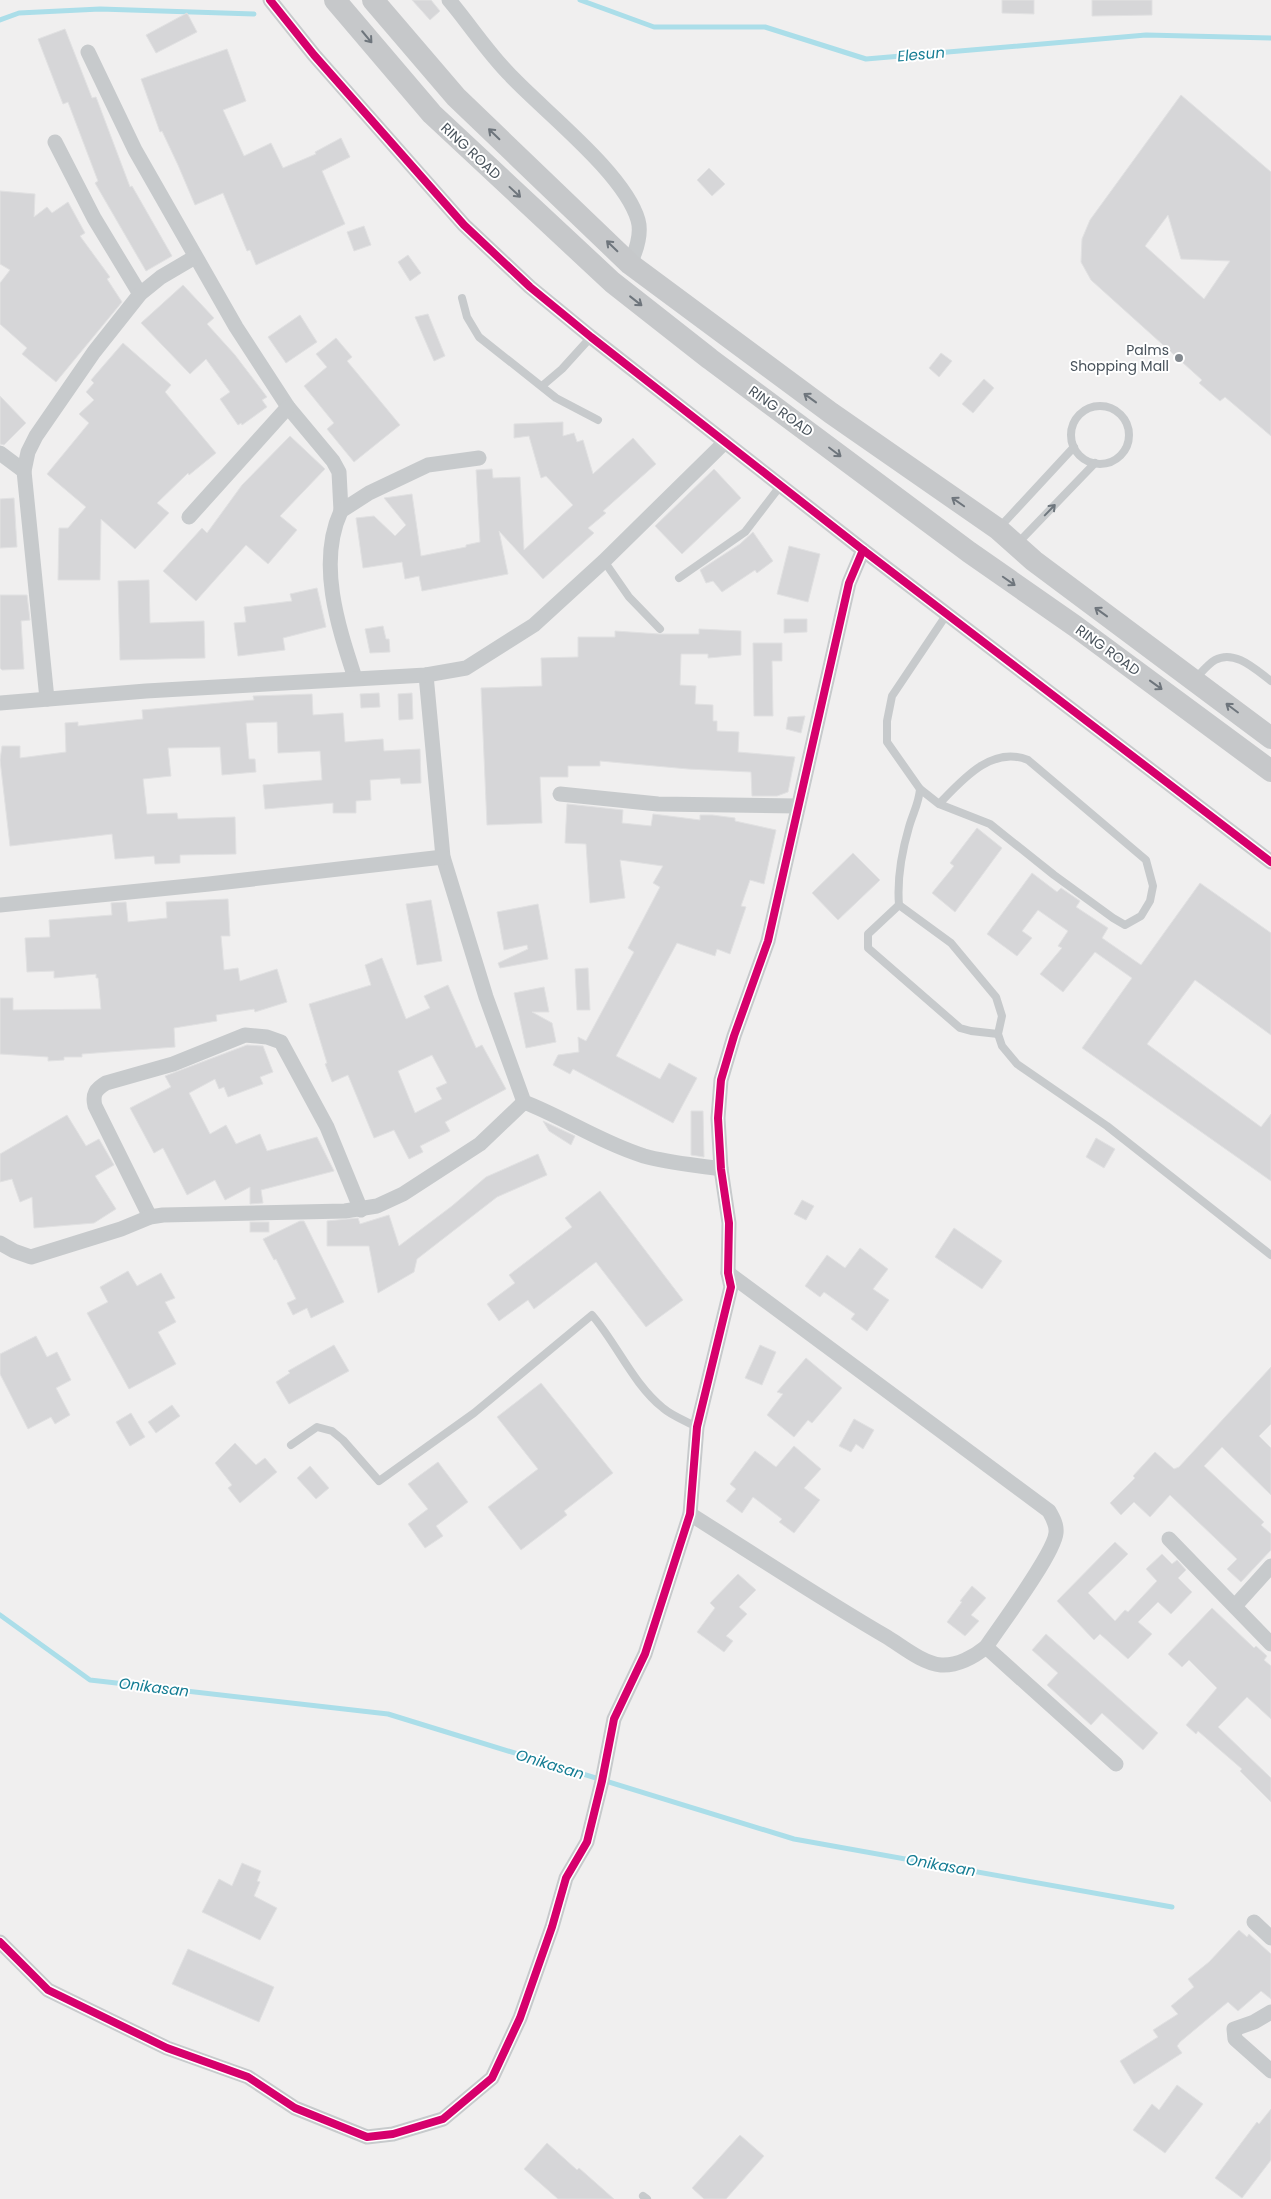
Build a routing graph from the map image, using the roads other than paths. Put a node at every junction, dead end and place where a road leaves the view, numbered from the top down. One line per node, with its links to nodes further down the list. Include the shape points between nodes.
1 (270, 0): 11 (street, via 320,62 464,225 530,287)
2 (335, 0): 38 (main road, RING ROAD, one-way to 38, via 432,114 612,282 969,552)
3 (372, 0): 8 (main road, RING ROAD, one-way to 3, via 456,98)
4 (448, 0): 8 (street, via 510,75 602,164 630,202 638,221 637,249)
5 (88, 52): 7 (street, via 135,150)
6 (55, 142): 9 (street, via 94,218)
7 (195, 257): 9 (street); 13 (street)
8 (630, 264): 24 (main road, RING ROAD, one-way to 8, via 831,413)
9 (140, 294): 20 (street, via 94,352 36,436)
10 (462, 298): 12 (lane, via 467,317 479,337)
11 (591, 337): 12 (lane); 15 (street)
12 (542, 386): 14 (lane, via 572,408)
13 (288, 407): 22 (street, via 339,472); 23 (street)
14 (598, 420)
15 (725, 442): 21 (street); 27 (street)
16 (1074, 447): 19 (lane, via 1086,460); 19 (lane, via 1070,436 1072,424 1079,414 1089,407 1114,409 1126,423 1128,440 1123,452 1114,460); 24 (lane)
17 (0, 453): 20 (street)
18 (479, 458): 22 (street, via 428,465)
19 (1095, 463): 25 (lane, one-way to 19)
20 (24, 471): 35 (street)
21 (781, 485): 26 (street); 28 (lane, via 746,532)
22 (341, 510): 32 (street, via 331,548 332,592 343,641)
23 (189, 517)
24 (998, 529): 25 (main road, RING ROAD)
25 (1016, 545): 33 (main road, RING ROAD, one-way to 25)
26 (863, 550): 29 (street); 42 (street, via 849,583)
27 (604, 561): 30 (lane, via 629,597); 31 (street, via 534,625 507,644 466,668)
28 (679, 578)
29 (947, 614): 39 (lane, via 892,696 887,722 886,742); 44 (street)
30 (660, 629)
31 (426, 675): 32 (street); 43 (street)
32 (356, 678): 35 (street)
33 (1194, 680): 34 (lane, via 1214,660 1232,658 1240,659); 37 (main road, RING ROAD, one-way to 33)
34 (1271, 681)
35 (47, 698): 36 (street)
36 (0, 703)
37 (1271, 738)
38 (1271, 771)
39 (920, 788): 41 (lane); 46 (lane, via 898,888)
40 (560, 794): 42 (street, via 658,804)
41 (940, 804): 41 (lane, via 990,824 1125,925 1141,916 1150,902 1153,886 1146,860 1028,760 1013,755 993,760 960,783)
42 (798, 806): 49 (street, via 768,941 721,1080 718,1118)
43 (443, 857): 45 (street); 48 (street, via 486,998)
44 (1271, 862)
45 (0, 905)
46 (899, 905): 47 (lane, via 952,943 996,998 1002,1016); 47 (lane, via 868,934 868,948 960,1028)
47 (998, 1034): 53 (lane, via 1002,1046 1017,1064 1107,1126)
48 (524, 1102): 49 (street, via 557,1115 594,1136 645,1156); 50 (street, via 480,1144 403,1194)
49 (721, 1169): 54 (street, via 730,1223)
50 (361, 1210): 51 (street); 51 (street, via 327,1127 281,1042 245,1035 174,1064 97,1088 95,1106)
51 (150, 1217): 52 (street, via 31,1257)
52 (0, 1243)
53 (1271, 1255)
54 (728, 1273): 55 (street, via 731,1287); 62 (street, via 1049,1511 1055,1522 1056,1534 1043,1561)
55 (697, 1427): 56 (lane, via 663,1409 646,1391 592,1315 474,1413 379,1481 332,1431 317,1427); 57 (street)
56 (291, 1445)
57 (690, 1514): 62 (street, via 925,1660 941,1665 963,1661); 66 (street, via 645,1654 614,1720 587,1842 563,1887 511,2040 492,2078 443,2119 393,2134 367,2136 295,2108 248,2077 167,2048 48,1990)
58 (1169, 1539): 60 (street)
59 (1271, 1566): 60 (street)
60 (1235, 1606): 61 (street)
61 (1271, 1644)
62 (986, 1647): 63 (street)
63 (1116, 1764)
64 (1254, 1922): 65 (street)
65 (1271, 1938)
66 (0, 1942)
67 (1271, 2012): 68 (street, via 1234,2029 1235,2038)
68 (1271, 2072)

